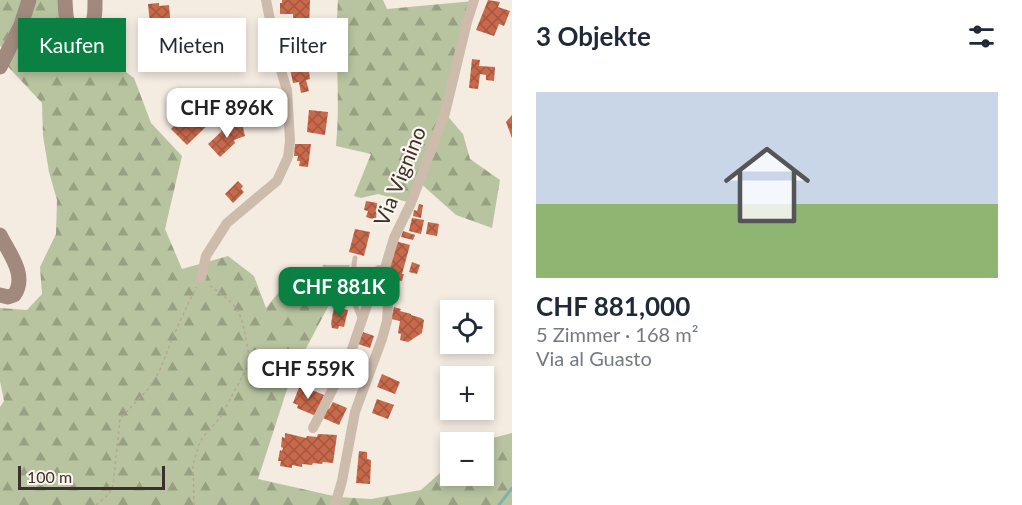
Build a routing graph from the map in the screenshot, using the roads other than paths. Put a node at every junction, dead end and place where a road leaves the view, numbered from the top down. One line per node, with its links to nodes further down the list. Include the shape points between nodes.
1 (28, 0): 6 (street, via 21,25)
2 (65, 0): 3 (street, via 67,22 78,33 90,29 94,22)
3 (95, 0)
4 (266, 0): 10 (street, via 288,97 288,157 277,181 227,223 206,256)
5 (474, 0): 8 (street, Via Vignino, via 445,113)
6 (0, 67)
7 (0, 235): 11 (street, via 20,283 14,295)
8 (394, 238): 12 (street, via 386,247); 14 (street, Via Vignino, via 382,278 387,321 356,412)
9 (355, 258): 12 (lane, via 350,292)
10 (201, 278)
11 (0, 296)
12 (362, 322): 13 (street, via 351,355)
13 (313, 428)
14 (335, 505)

